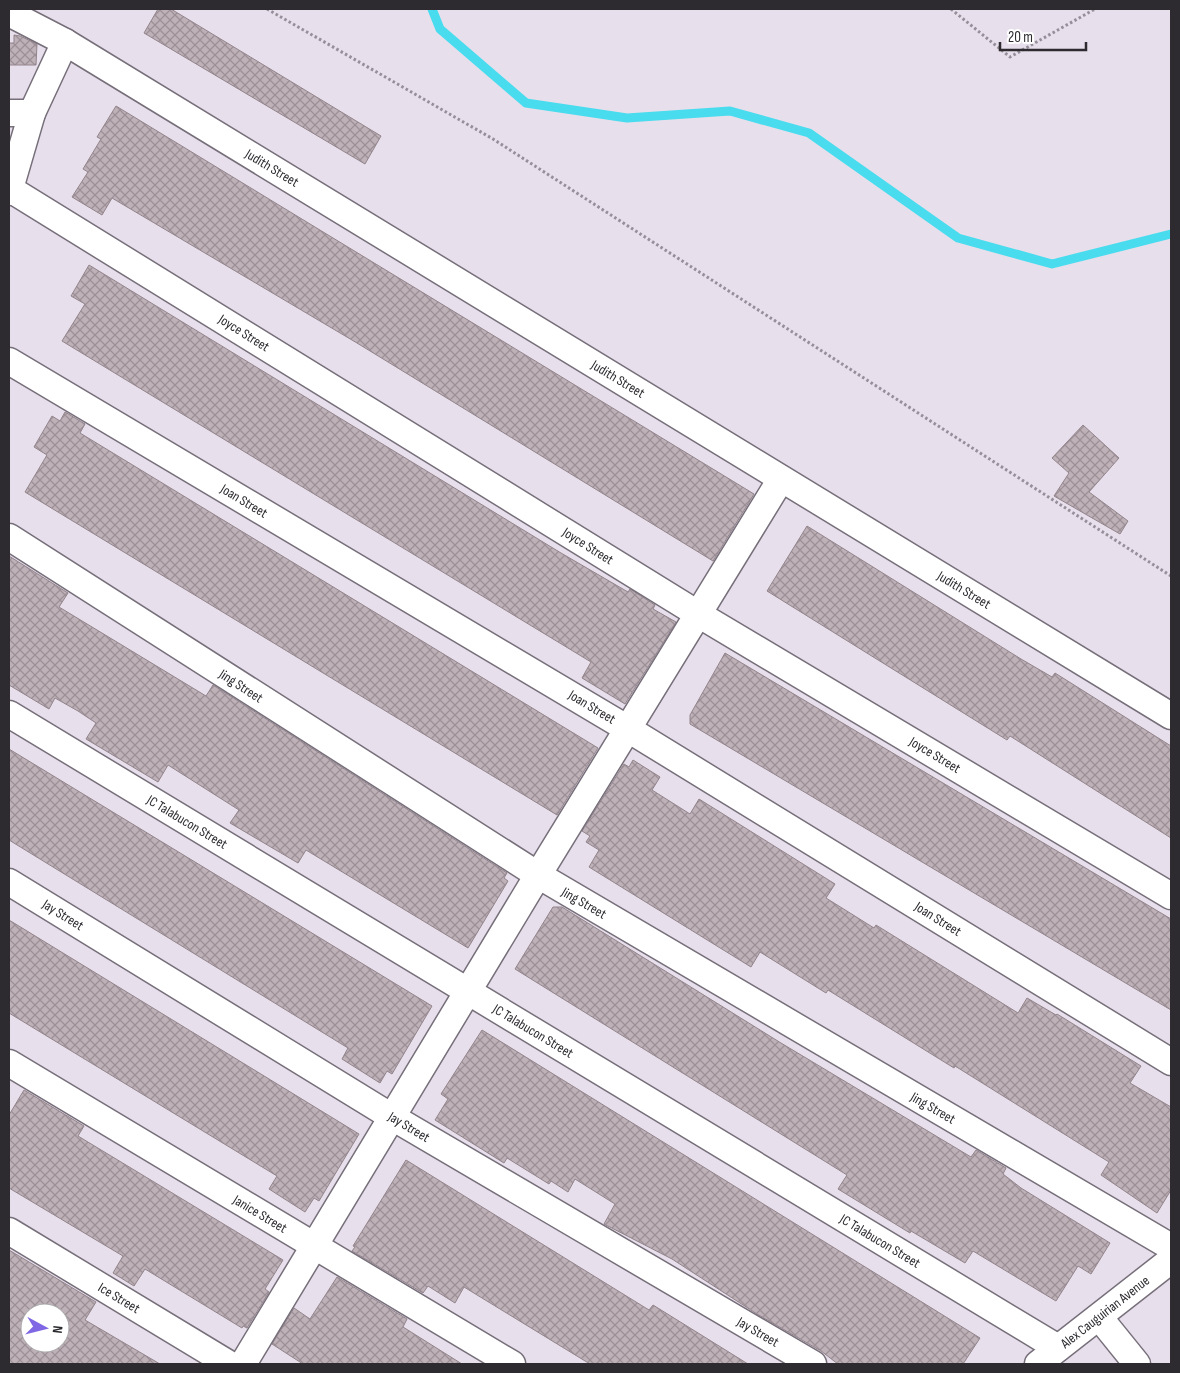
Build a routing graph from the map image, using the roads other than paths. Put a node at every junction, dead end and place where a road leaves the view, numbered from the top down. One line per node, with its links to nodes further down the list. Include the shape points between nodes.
1 (9, 14): 2 (street, Judith Street)
2 (65, 42): 3 (street); 6 (street, Judith Street)
3 (21, 113): 4 (street)
4 (9, 190): 8 (street, Joyce Street)
5 (9, 361): 11 (street, Joan Street)
6 (781, 479): 8 (street); 10 (street, Judith Street)
7 (9, 537): 12 (street, Jing Street)
8 (698, 614): 11 (street); 14 (street, Joyce Street)
9 (9, 714): 15 (street, JC Talabucon Street)
10 (1171, 716)
11 (628, 729): 12 (street); 16 (street, Joan Street)
12 (538, 876): 15 (street); 21 (street, Jing Street)
13 (9, 882): 18 (street, Jay Street)
14 (1171, 896)
15 (468, 991): 18 (street); 24 (street, JC Talabucon Street)
16 (1171, 1062)
17 (9, 1063): 20 (street, Janice Street)
18 (392, 1117): 20 (street); 28 (street, Jay Street)
19 (9, 1231): 25 (street, Ice Street)
20 (315, 1246): 26 (street); 27 (street, Janice Street)
21 (1171, 1247)
22 (1171, 1260): 23 (street, Alex Cauguirian Avenue)
23 (1098, 1317): 24 (street, Alex Cauguirian Avenue); 30 (street)
24 (1058, 1348): 29 (street, Alex Cauguirian Avenue)
25 (229, 1364)
26 (243, 1364)
27 (512, 1364)
28 (813, 1364)
29 (1038, 1364)
30 (1137, 1364)

